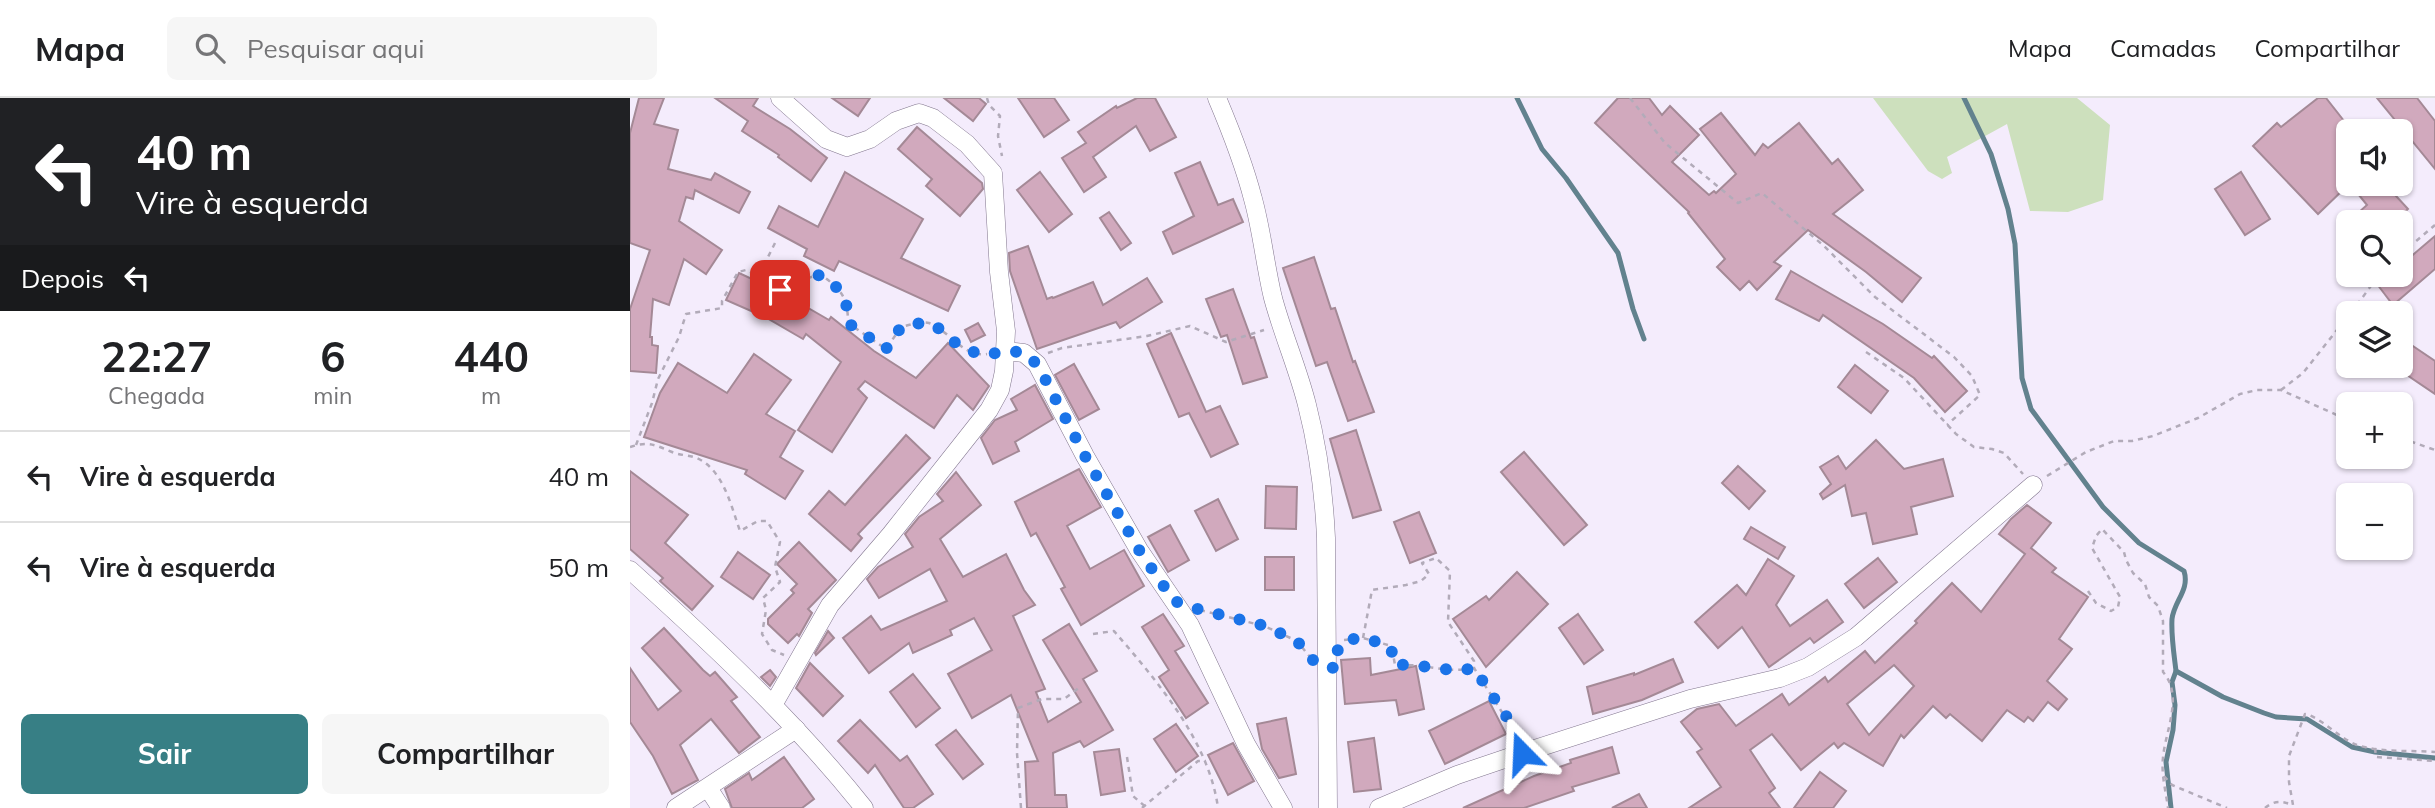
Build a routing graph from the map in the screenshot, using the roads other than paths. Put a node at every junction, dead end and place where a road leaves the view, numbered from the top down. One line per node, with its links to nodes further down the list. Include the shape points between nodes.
1 (780, 98): 3 (street, via 826,139 847,147 919,113 967,144 993,173)
2 (1217, 98): 13 (street, via 1254,201 1279,321 1308,408 1324,506)
3 (1005, 351): 6 (street, via 1000,390 989,410 830,605); 12 (street, via 1031,357 1042,373 1139,550 1202,648 1246,744)
4 (2033, 485): 14 (street, via 1856,638 1808,667 1699,696 1522,753)
5 (630, 570): 6 (street)
6 (773, 705): 7 (street)
7 (796, 729): 8 (street); 11 (street)
8 (708, 788): 9 (street); 10 (street)
9 (676, 808)
10 (721, 808)
11 (864, 808)
12 (1283, 808)
13 (1328, 808)
14 (1379, 808)

